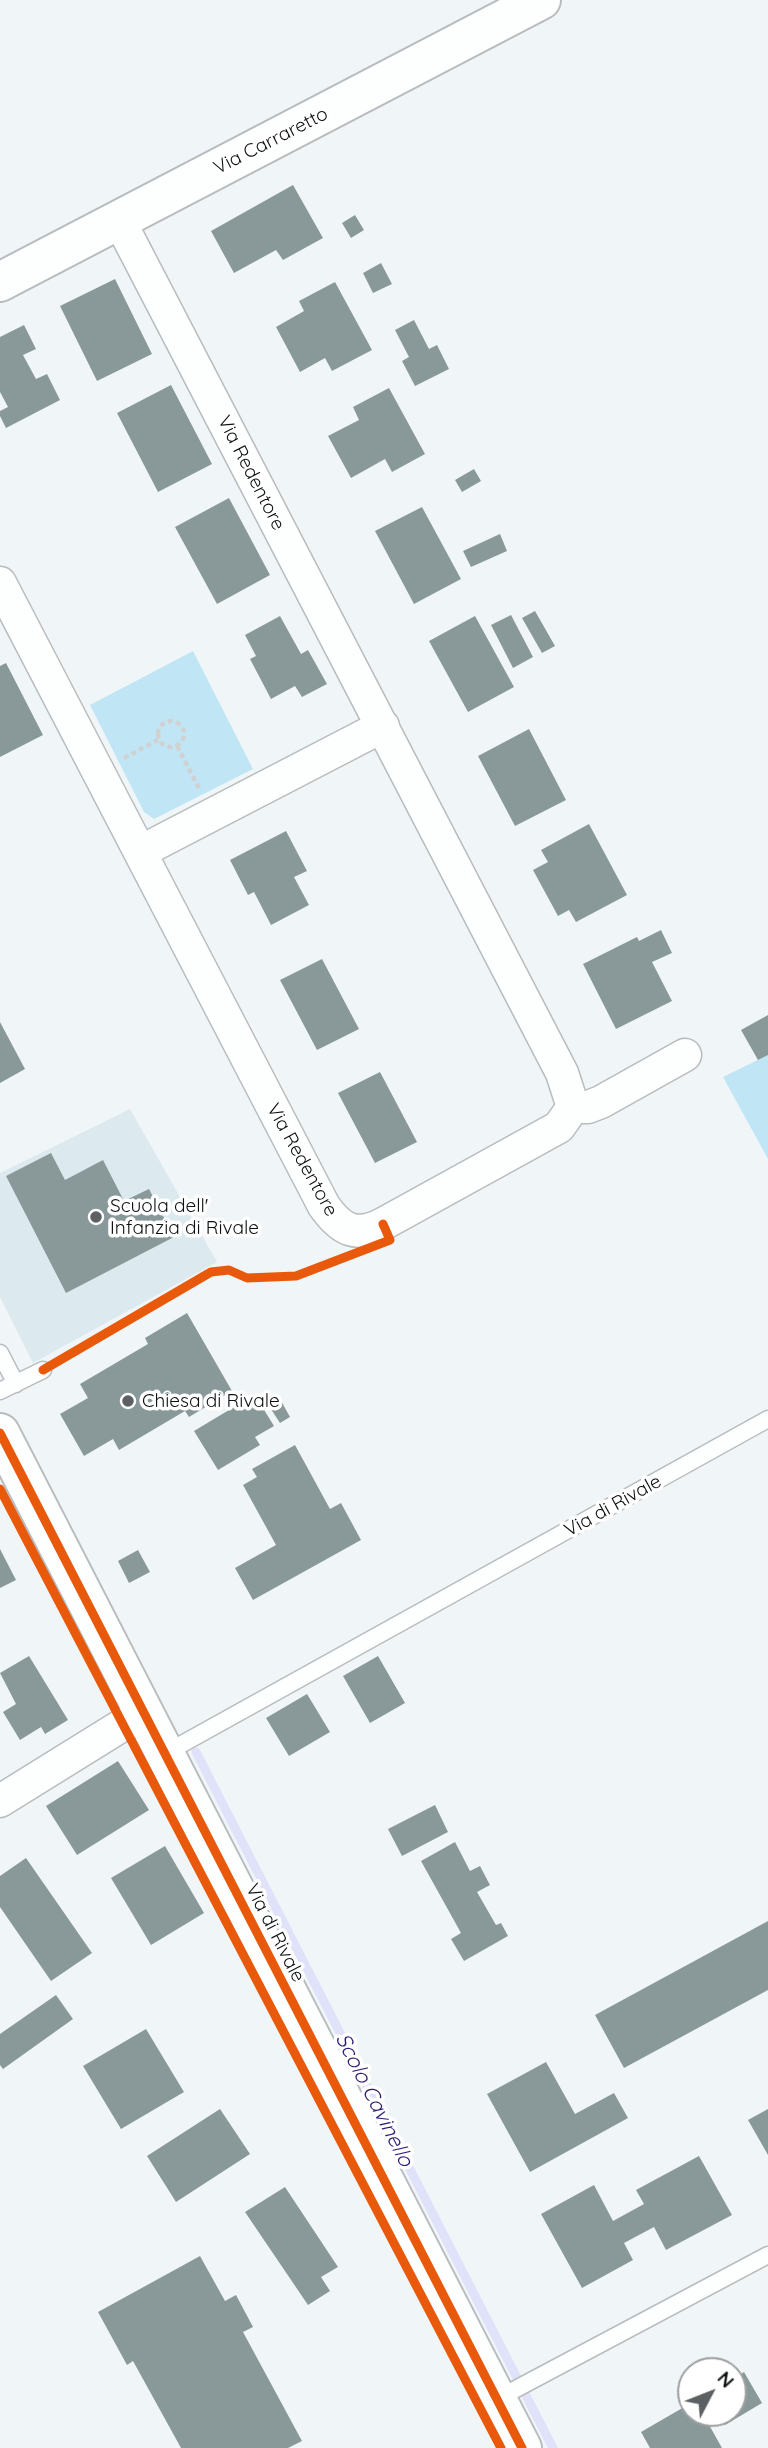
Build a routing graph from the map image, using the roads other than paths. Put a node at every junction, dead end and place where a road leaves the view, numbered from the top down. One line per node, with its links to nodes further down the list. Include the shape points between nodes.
1 (541, 0): 2 (street, Via Carraretto)
2 (119, 220): 3 (street, Via Carraretto); 5 (street, Via Redentore)
3 (0, 282)
4 (0, 583): 6 (street, Via Redentore)
5 (383, 726): 6 (street); 8 (street, Via Redentore, via 566,1081)
6 (140, 852): 8 (street, Via Redentore, via 324,1206 345,1229 362,1232 383,1224 559,1127)
7 (685, 1055): 8 (street, via 601,1102)
8 (573, 1107)
9 (0, 1353): 11 (lane)
10 (43, 1370): 11 (lane)
11 (16, 1384): 12 (lane)
12 (0, 1391)
13 (768, 1419): 16 (lane, Via di Rivale)
14 (0, 1433): 15 (street, Via di Rivale)
15 (144, 1715): 16 (street, Via di Rivale); 17 (street)
16 (163, 1755): 19 (street, Via di Rivale)
17 (0, 1801)
18 (768, 2255): 19 (lane)
19 (503, 2395): 20 (street, Via di Rivale)
20 (522, 2448)

